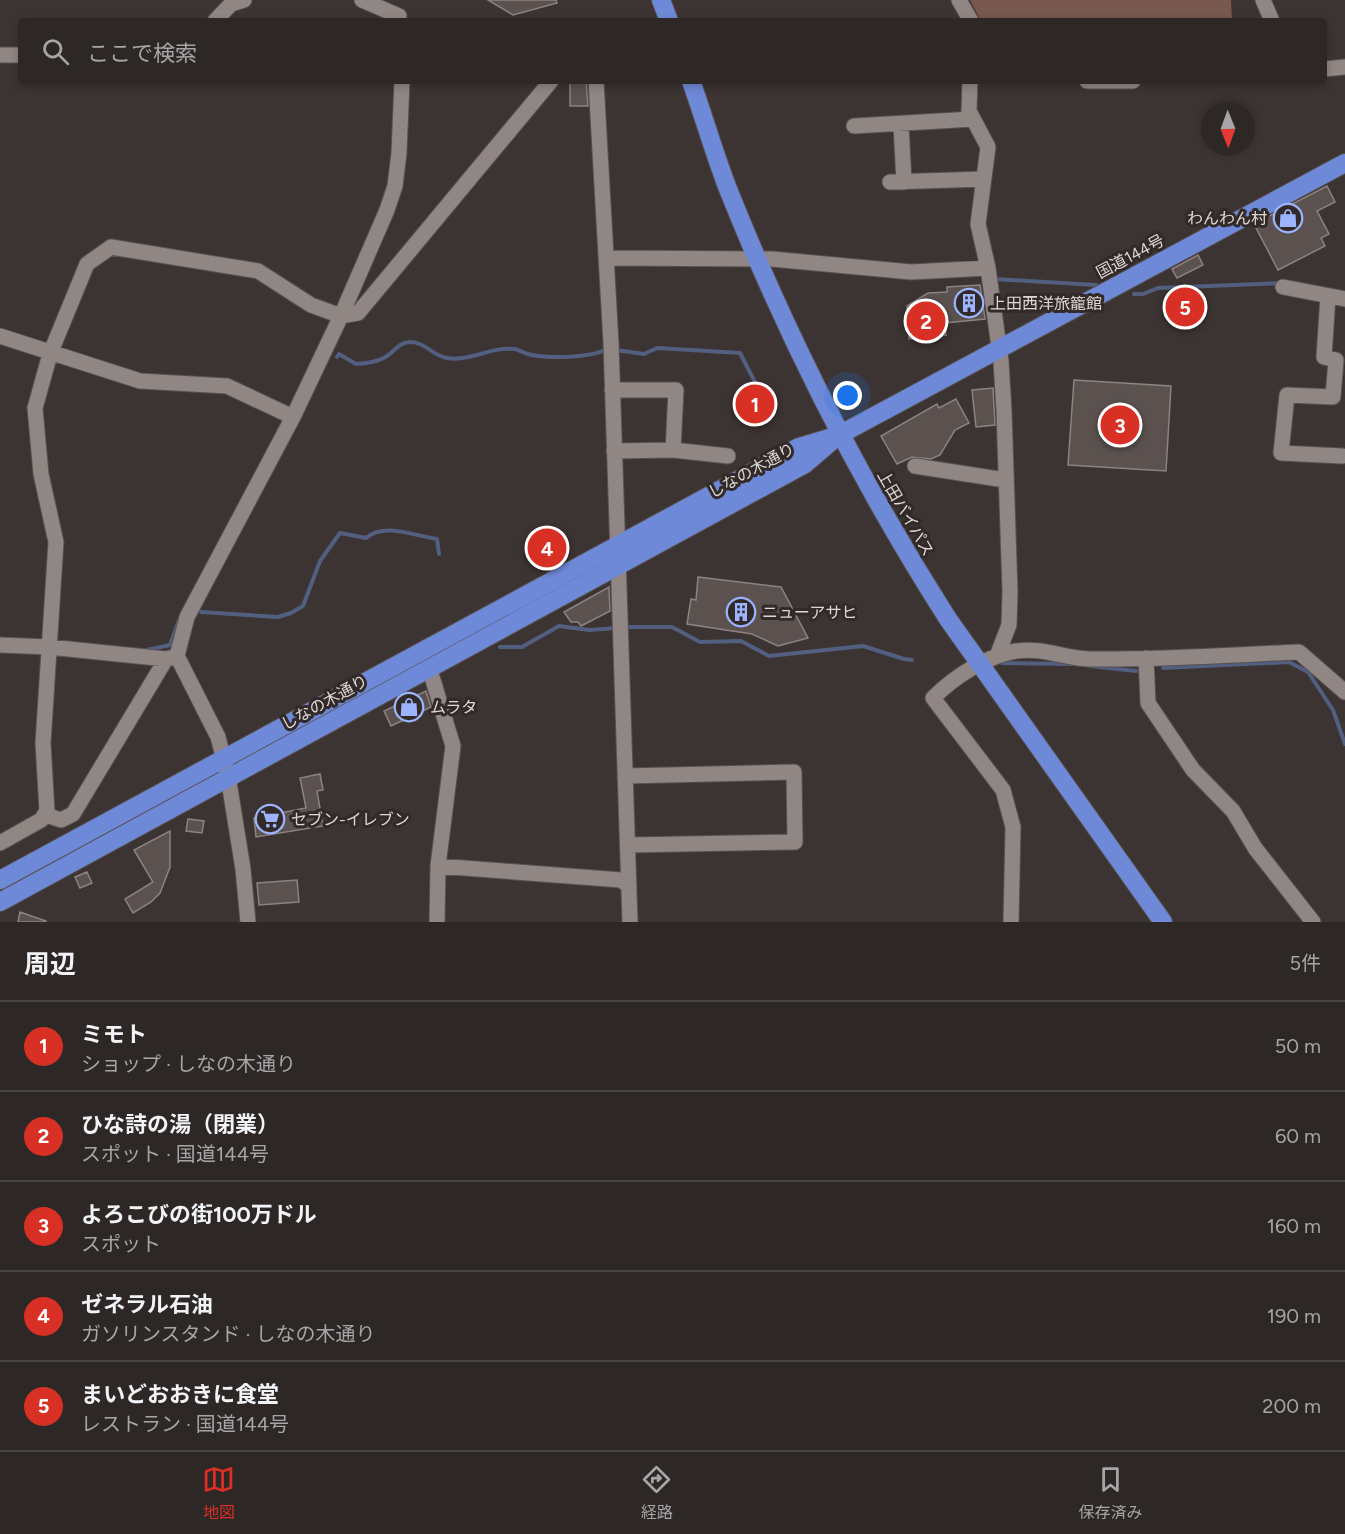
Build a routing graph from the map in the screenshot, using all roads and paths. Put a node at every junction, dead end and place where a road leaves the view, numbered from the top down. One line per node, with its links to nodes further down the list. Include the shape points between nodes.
1 (244, 0): 7 (street, via 231,4)
2 (362, 0): 6 (street)
3 (663, 0): 8 (highway)
4 (959, 0): 9 (street)
5 (1263, 0): 10 (street)
6 (399, 12)
7 (218, 18)
8 (668, 18)
9 (969, 18)
10 (1271, 18)
11 (0, 55): 12 (street)
12 (18, 56)
13 (1345, 67): 14 (street)
14 (1327, 69)
15 (402, 84): 31 (street, via 395,186)
16 (549, 84): 31 (street, via 358,313)
17 (596, 84): 25 (street)
18 (692, 84): 26 (highway, 上田バイパス, via 728,188)
19 (970, 84): 20 (street, via 969,111)
20 (973, 119): 21 (street); 24 (street, via 988,147)
21 (901, 124): 22 (street); 24 (street, via 897,182)
22 (854, 126)
23 (1345, 163): 33 (highway, 国道144号)
24 (984, 179): 27 (street, via 978,224)
25 (606, 258): 26 (street); 35 (street)
26 (759, 260): 27 (street, via 910,272); 37 (highway, 上田バイパス)
27 (988, 268): 33 (street)
28 (1283, 287): 29 (street)
29 (1328, 296): 30 (street); 41 (street, via 1324,357 1335,360 1333,397 1287,394 1281,453)
30 (1345, 299)
31 (341, 316): 34 (street, via 311,305 258,271 111,248 87,264); 36 (street)
32 (0, 336): 34 (street)
33 (999, 350): 37 (highway, 国道144号); 43 (street)
34 (50, 354): 36 (street, via 140,381 227,386); 47 (street, via 34,408 41,474 56,542)
35 (612, 390): 38 (street, via 676,390); 39 (street)
36 (293, 417): 49 (street, via 187,617)
37 (839, 435): 44 (highway, しなの木通り, via 799,447); 45 (highway, しなの木通り, via 805,464); 51 (highway, 上田バイパス, via 916,569)
38 (673, 450): 39 (street); 40 (street)
39 (614, 451): 44 (street)
40 (728, 456)
41 (1342, 456)
42 (915, 466): 43 (street)
43 (1005, 480): 48 (street, via 1009,625)
44 (617, 546): 45 (street); 54 (highway, しなの木通り)
45 (617, 565): 52 (highway, しなの木通り); 56 (street)
46 (0, 645): 47 (street)
47 (49, 646): 49 (street); 57 (street, via 43,743)
48 (997, 656): 50 (street, via 1037,650 1086,659); 51 (street)
49 (172, 658): 54 (street, via 211,718); 57 (street, via 73,814 61,820)
50 (1146, 658): 53 (street, via 1299,652); 69 (street, via 1148,703 1193,770 1233,811 1255,848)
51 (980, 666): 67 (street, via 947,684 933,698 1003,790 1013,827); 68 (highway, 上田バイパス)
52 (429, 667): 55 (highway, しなの木通り); 60 (street, via 453,746)
53 (1345, 692)
54 (224, 758): 55 (street); 61 (highway, しなの木通り)
55 (228, 776): 63 (highway, しなの木通り); 64 (street)
56 (625, 776): 59 (street); 59 (street, via 794,772 795,842)
57 (46, 815): 58 (street)
58 (0, 843)
59 (628, 845): 62 (street)
60 (438, 866): 62 (street, via 621,880); 65 (street)
61 (0, 880)
62 (629, 886): 66 (street)
63 (0, 902)
64 (248, 922)
65 (437, 922)
66 (630, 922)
67 (1011, 922)
68 (1163, 922)
69 (1313, 922)

